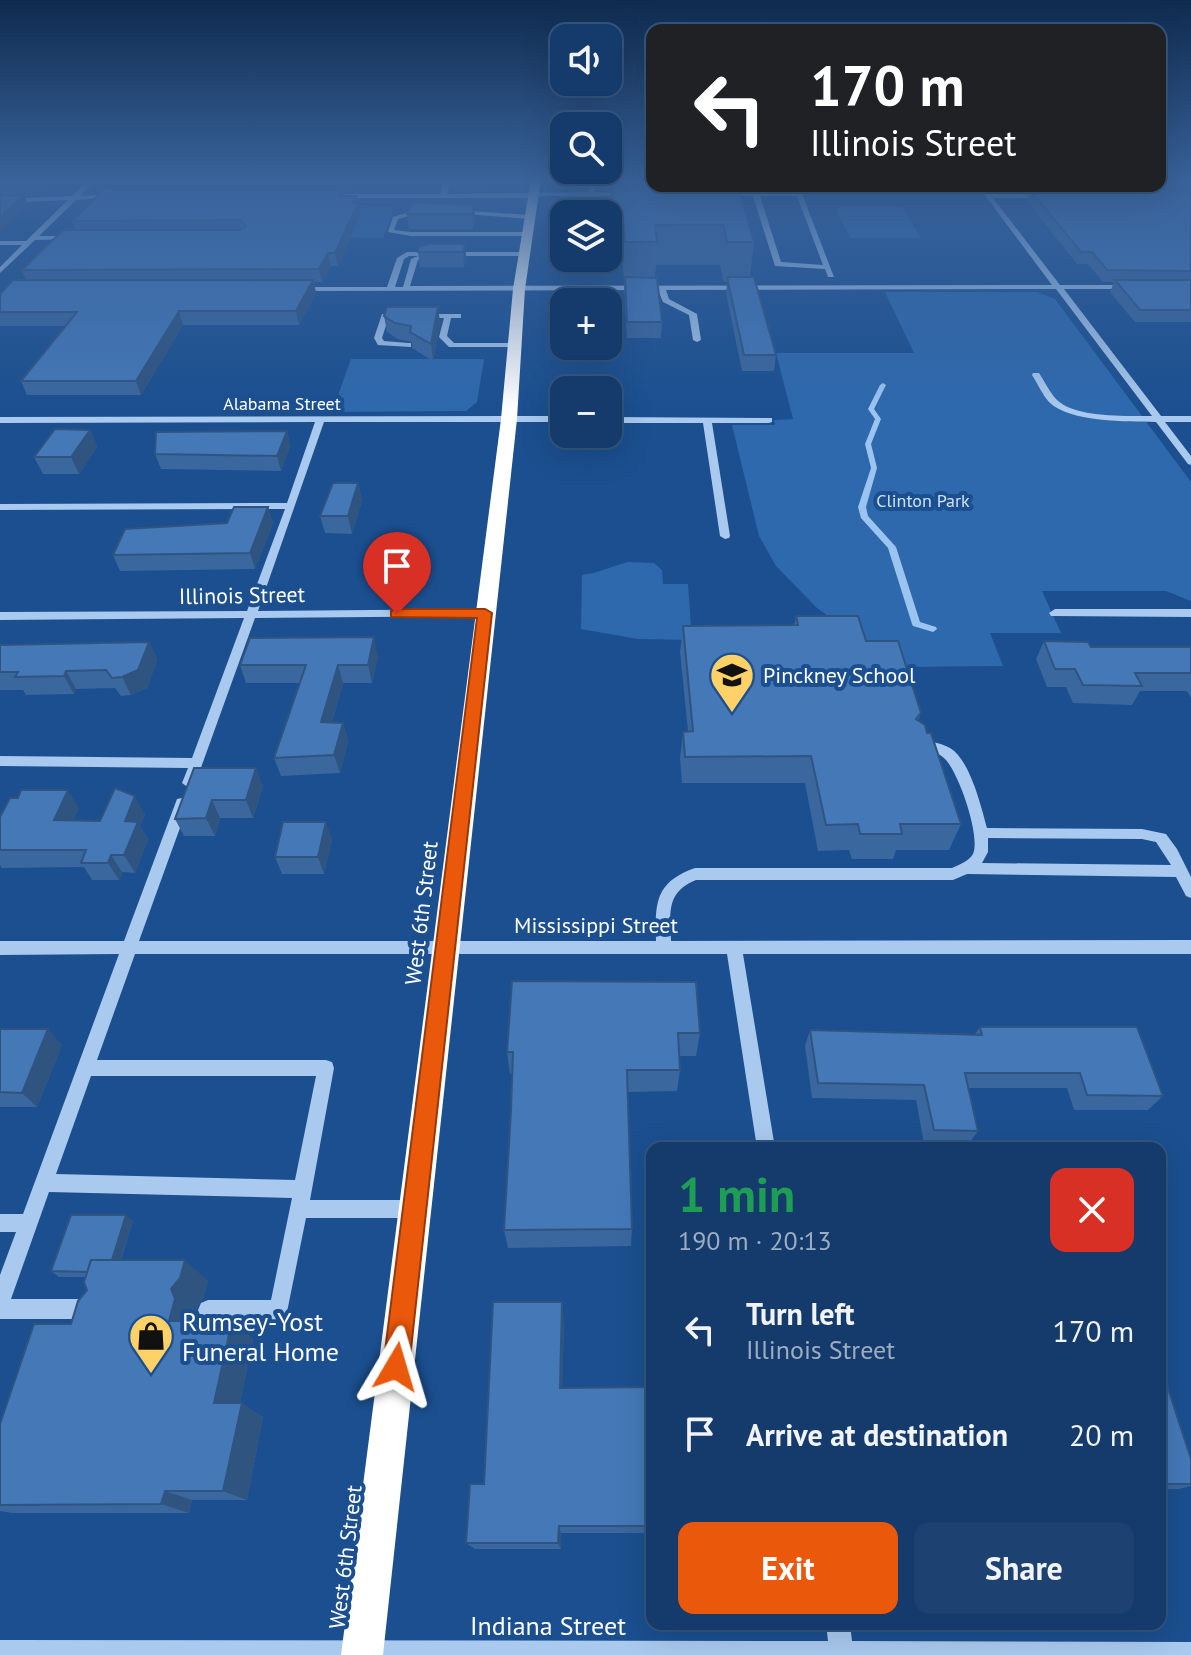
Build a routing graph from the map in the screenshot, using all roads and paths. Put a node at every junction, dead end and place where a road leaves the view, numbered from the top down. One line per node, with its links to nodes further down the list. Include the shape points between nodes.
1 (15, 256): 9 (street)
2 (404, 256): 16 (street)
3 (448, 256): 17 (street, via 415,259)
4 (524, 256): 18 (highway, West 6th Street)
5 (776, 256): 8 (street, via 778,264)
6 (824, 256): 8 (street)
7 (1035, 256): 10 (street)
8 (828, 267): 14 (street)
9 (0, 271)
10 (1059, 287): 11 (street); 14 (street); 32 (street)
11 (1147, 287)
12 (622, 288): 13 (street)
13 (661, 288): 14 (street); 23 (street, via 666,300 693,314)
14 (836, 288)
15 (296, 289): 16 (street)
16 (392, 289): 17 (street); 20 (street)
17 (406, 289): 18 (street)
18 (519, 289): 19 (street); 27 (highway, West 6th Street)
19 (550, 289)
20 (388, 308): 21 (street); 24 (street, via 378,338 381,343)
21 (401, 316)
22 (417, 316): 26 (street, via 453,316 443,337)
23 (697, 340)
24 (408, 345)
25 (441, 345): 26 (street)
26 (452, 345): 27 (street)
27 (514, 345): 30 (highway, West 6th Street)
28 (1036, 375): 32 (street, via 1062,408)
29 (321, 419): 30 (street, Alabama Street); 34 (street, Alabama Street); 39 (street)
30 (509, 419): 31 (street, Alabama Street); 42 (highway, West 6th Street)
31 (550, 419)
32 (1159, 419): 33 (street); 38 (street)
33 (1191, 419)
34 (0, 420)
35 (622, 420): 36 (street)
36 (707, 420): 37 (street); 41 (street)
37 (769, 420)
38 (1191, 462)
39 (291, 506): 40 (street); 45 (street)
40 (0, 507)
41 (725, 536)
42 (485, 613): 45 (street, Illinois Street); 57 (highway, West 6th Street)
43 (1055, 613): 44 (street)
44 (1191, 613)
45 (251, 614): 46 (street, Illinois Street); 49 (street)
46 (0, 616)
47 (916, 745): 50 (street, via 947,752 958,763)
48 (0, 761): 49 (street)
49 (197, 763): 56 (street)
50 (981, 833): 51 (street, via 981,853); 52 (street, via 1142,834 1161,838)
51 (968, 869): 52 (street); 58 (street, via 953,874 695,874 677,879 668,891)
52 (1181, 871): 53 (street)
53 (1191, 892)
54 (1191, 947): 59 (street, Mississippi Street)
55 (0, 948): 56 (street, Mississippi Street)
56 (130, 948): 57 (street, Mississippi Street); 60 (street)
57 (445, 948): 58 (street, Mississippi Street); 65 (highway, West 6th Street)
58 (664, 948): 59 (street, Mississippi Street)
59 (734, 948): 61 (street)
60 (86, 1068): 62 (street); 63 (street, via 326,1068)
61 (765, 1142)
62 (44, 1183): 63 (street); 67 (street)
63 (302, 1189): 64 (street)
64 (298, 1209): 65 (street); 71 (street, via 279,1310)
65 (415, 1209): 74 (highway, West 6th Street)
66 (0, 1223): 67 (street)
67 (29, 1223): 68 (street)
68 (0, 1302)
69 (0, 1309): 70 (street)
70 (103, 1309)
71 (208, 1310)
72 (839, 1630): 75 (street)
73 (0, 1652): 74 (street, Indiana Street)
74 (362, 1654): 75 (street, Indiana Street)
75 (842, 1654): 76 (street, Indiana Street)
76 (1094, 1654): 77 (street, Indiana Street)
77 (1191, 1654)

